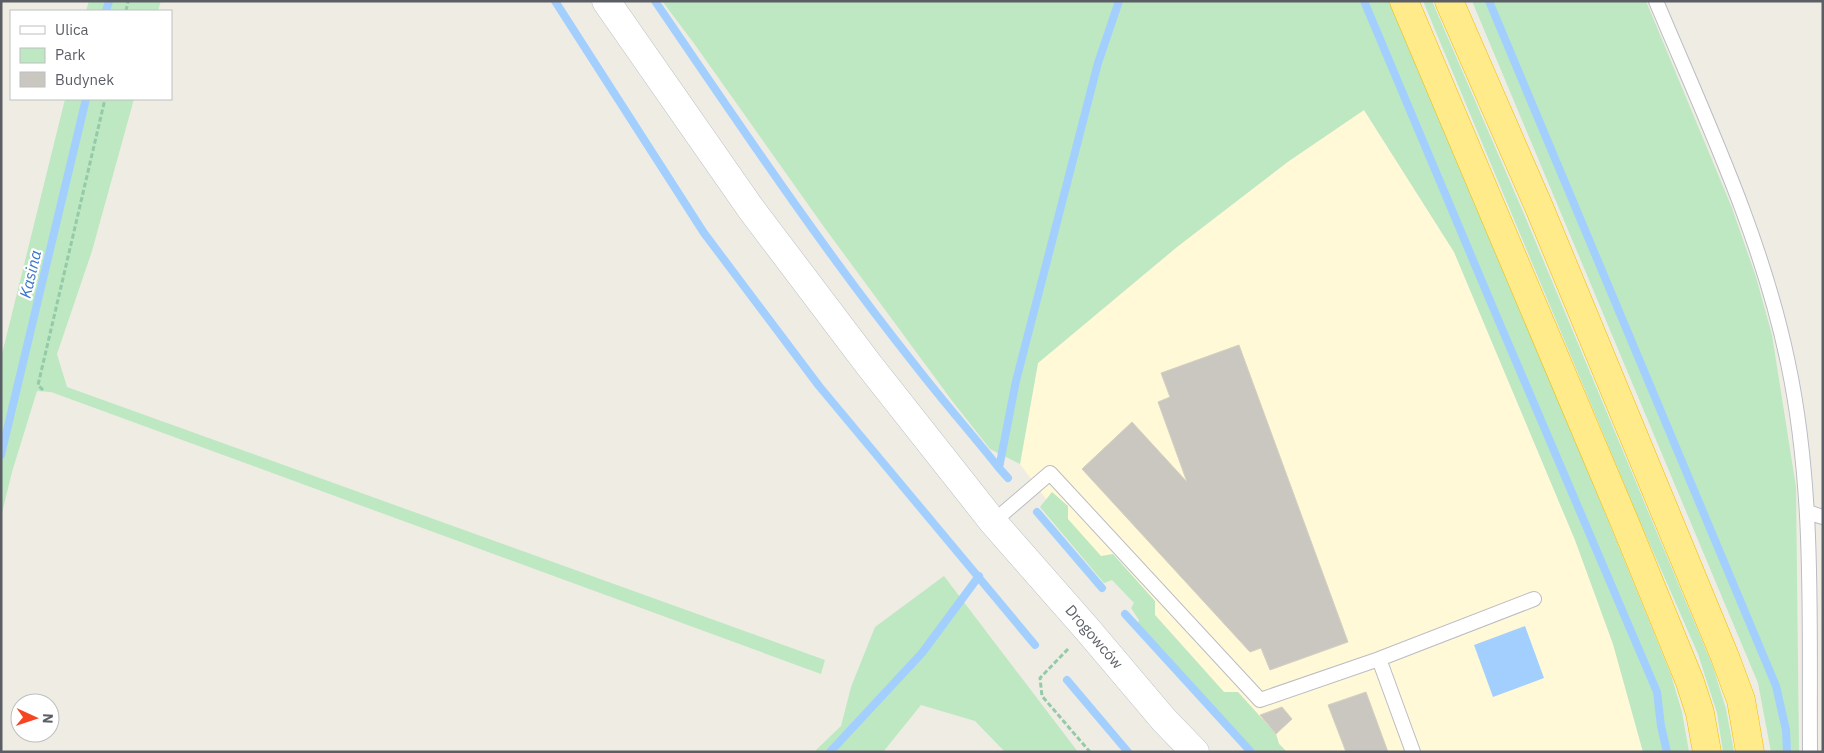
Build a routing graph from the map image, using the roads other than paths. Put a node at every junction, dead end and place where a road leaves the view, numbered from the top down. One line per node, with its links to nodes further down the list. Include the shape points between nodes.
1 (606, 1): 7 (main road, Drogowców, via 751,209)
2 (1404, 1): 12 (highway, via 1690,682)
3 (1449, 1): 13 (highway, via 1539,207 1725,657 1740,700)
4 (1656, 1): 5 (lane, via 1743,210 1774,303 1789,364)
5 (1807, 512): 6 (lane); 14 (lane)
6 (1823, 517)
7 (993, 522): 9 (lane, via 1050,473 1260,700); 10 (main road, Drogowców)
8 (1534, 599): 9 (lane)
9 (1379, 659): 11 (lane)
10 (1194, 752)
11 (1413, 752)
12 (1707, 752)
13 (1750, 752)
14 (1810, 752)

